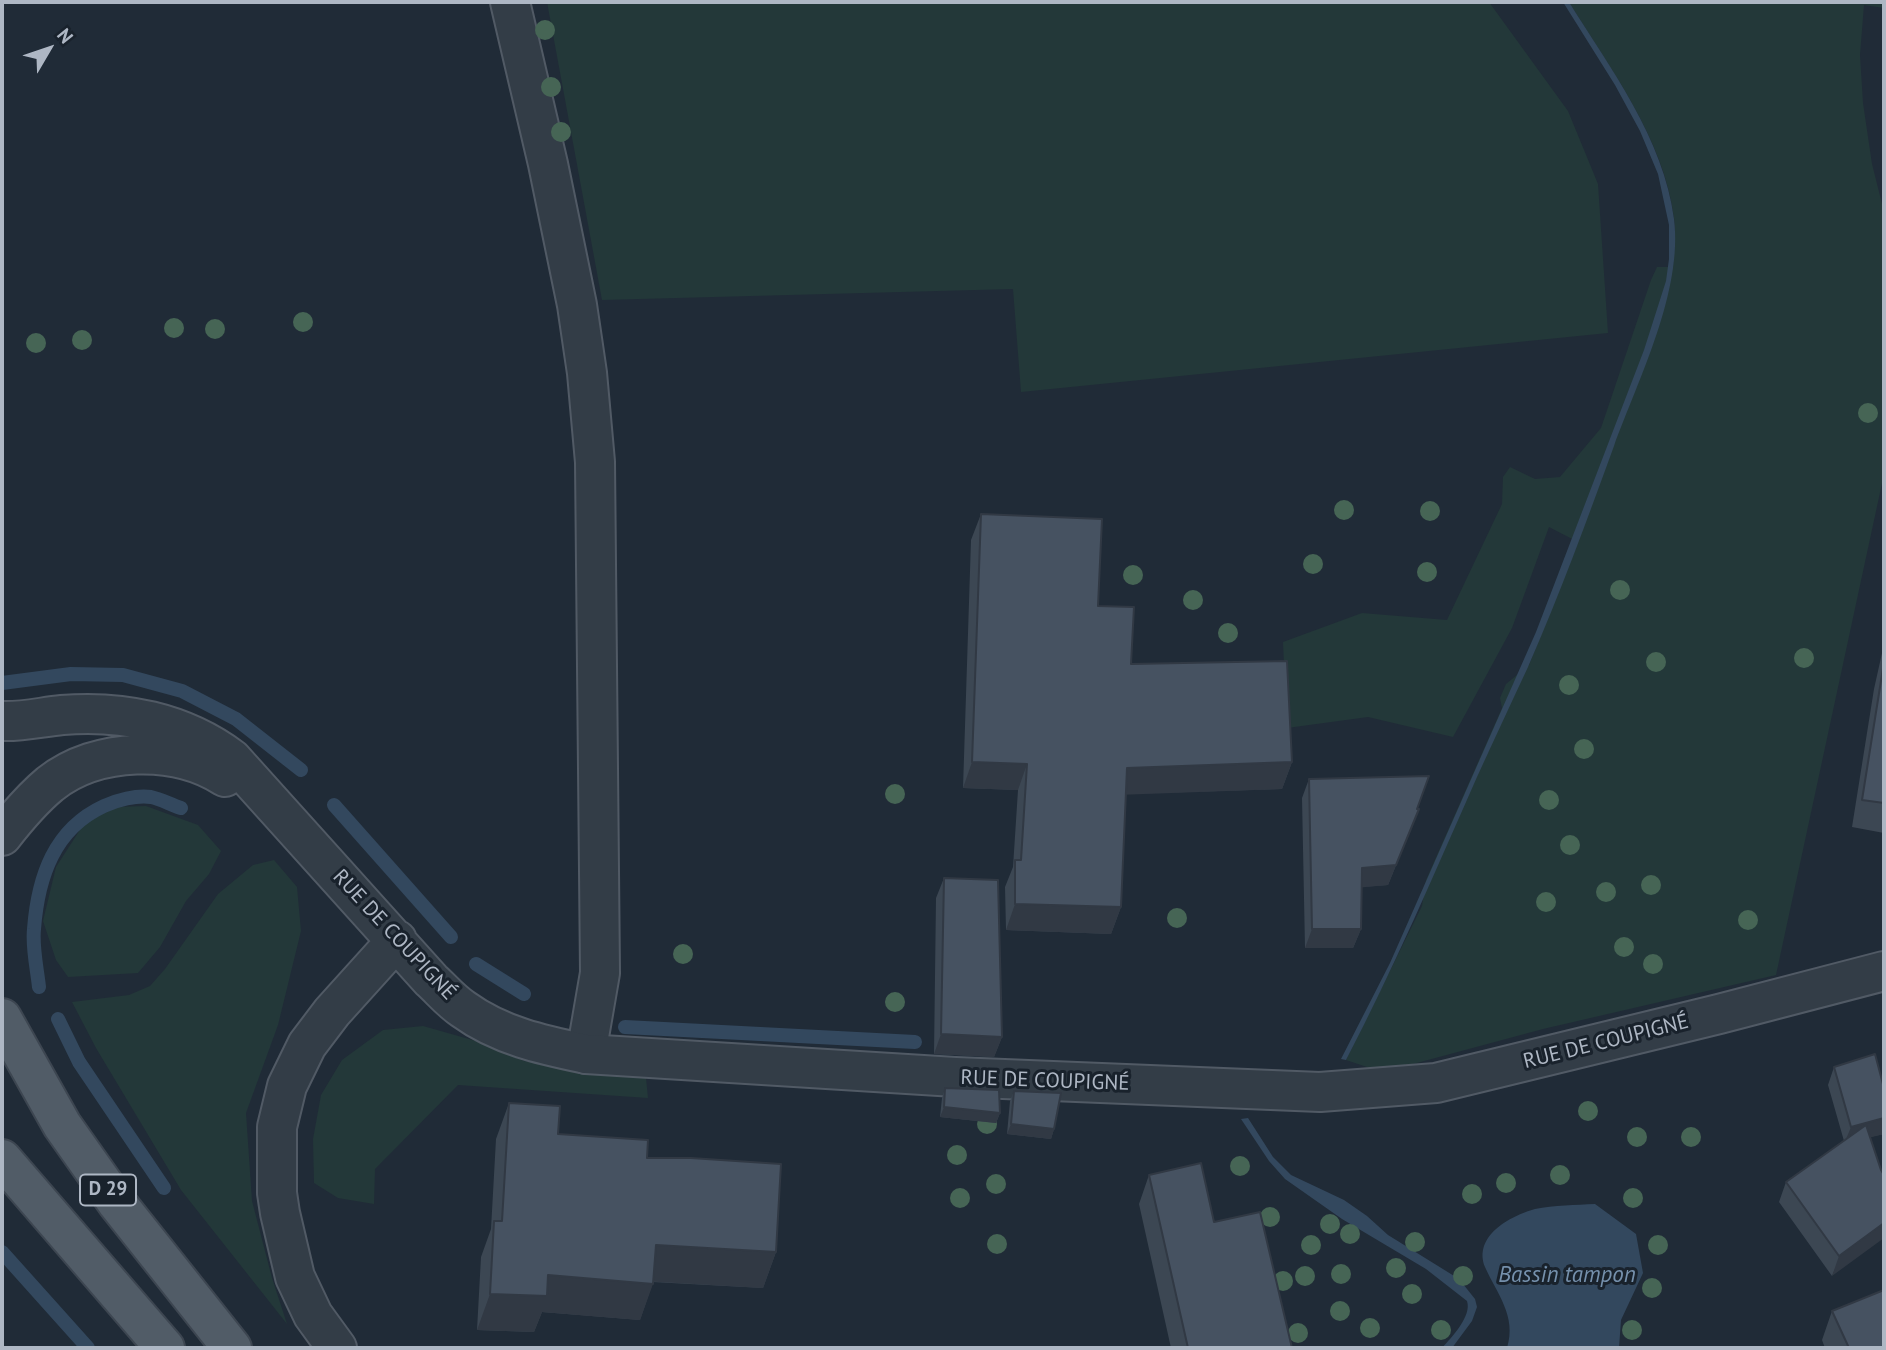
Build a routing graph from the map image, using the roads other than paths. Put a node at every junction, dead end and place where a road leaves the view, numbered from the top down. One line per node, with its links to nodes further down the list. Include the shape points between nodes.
1 (510, 2): 8 (street, via 577,305 595,462 600,974)
2 (2, 722): 3 (street, RUE DE COUPIGNÉ, via 110,713 160,723 217,747)
3 (286, 816): 4 (street, RUE DE COUPIGNÉ, via 220,774 191,762 140,754 106,758 51,783); 5 (street, RUE DE COUPIGNÉ)
4 (2, 836)
5 (397, 940): 8 (street, RUE DE COUPIGNÉ, via 463,1009 533,1043); 12 (street, via 307,1045 288,1086 277,1127 277,1192 295,1277 313,1315)
6 (1884, 971): 8 (street, RUE DE COUPIGNÉ, via 1437,1083 1320,1092 955,1077)
7 (2, 1018): 11 (main road, D 29, via 70,1136)
8 (586, 1054)
9 (2, 1159): 10 (main road, D 29)
10 (165, 1348)
11 (232, 1348)
12 (337, 1348)

